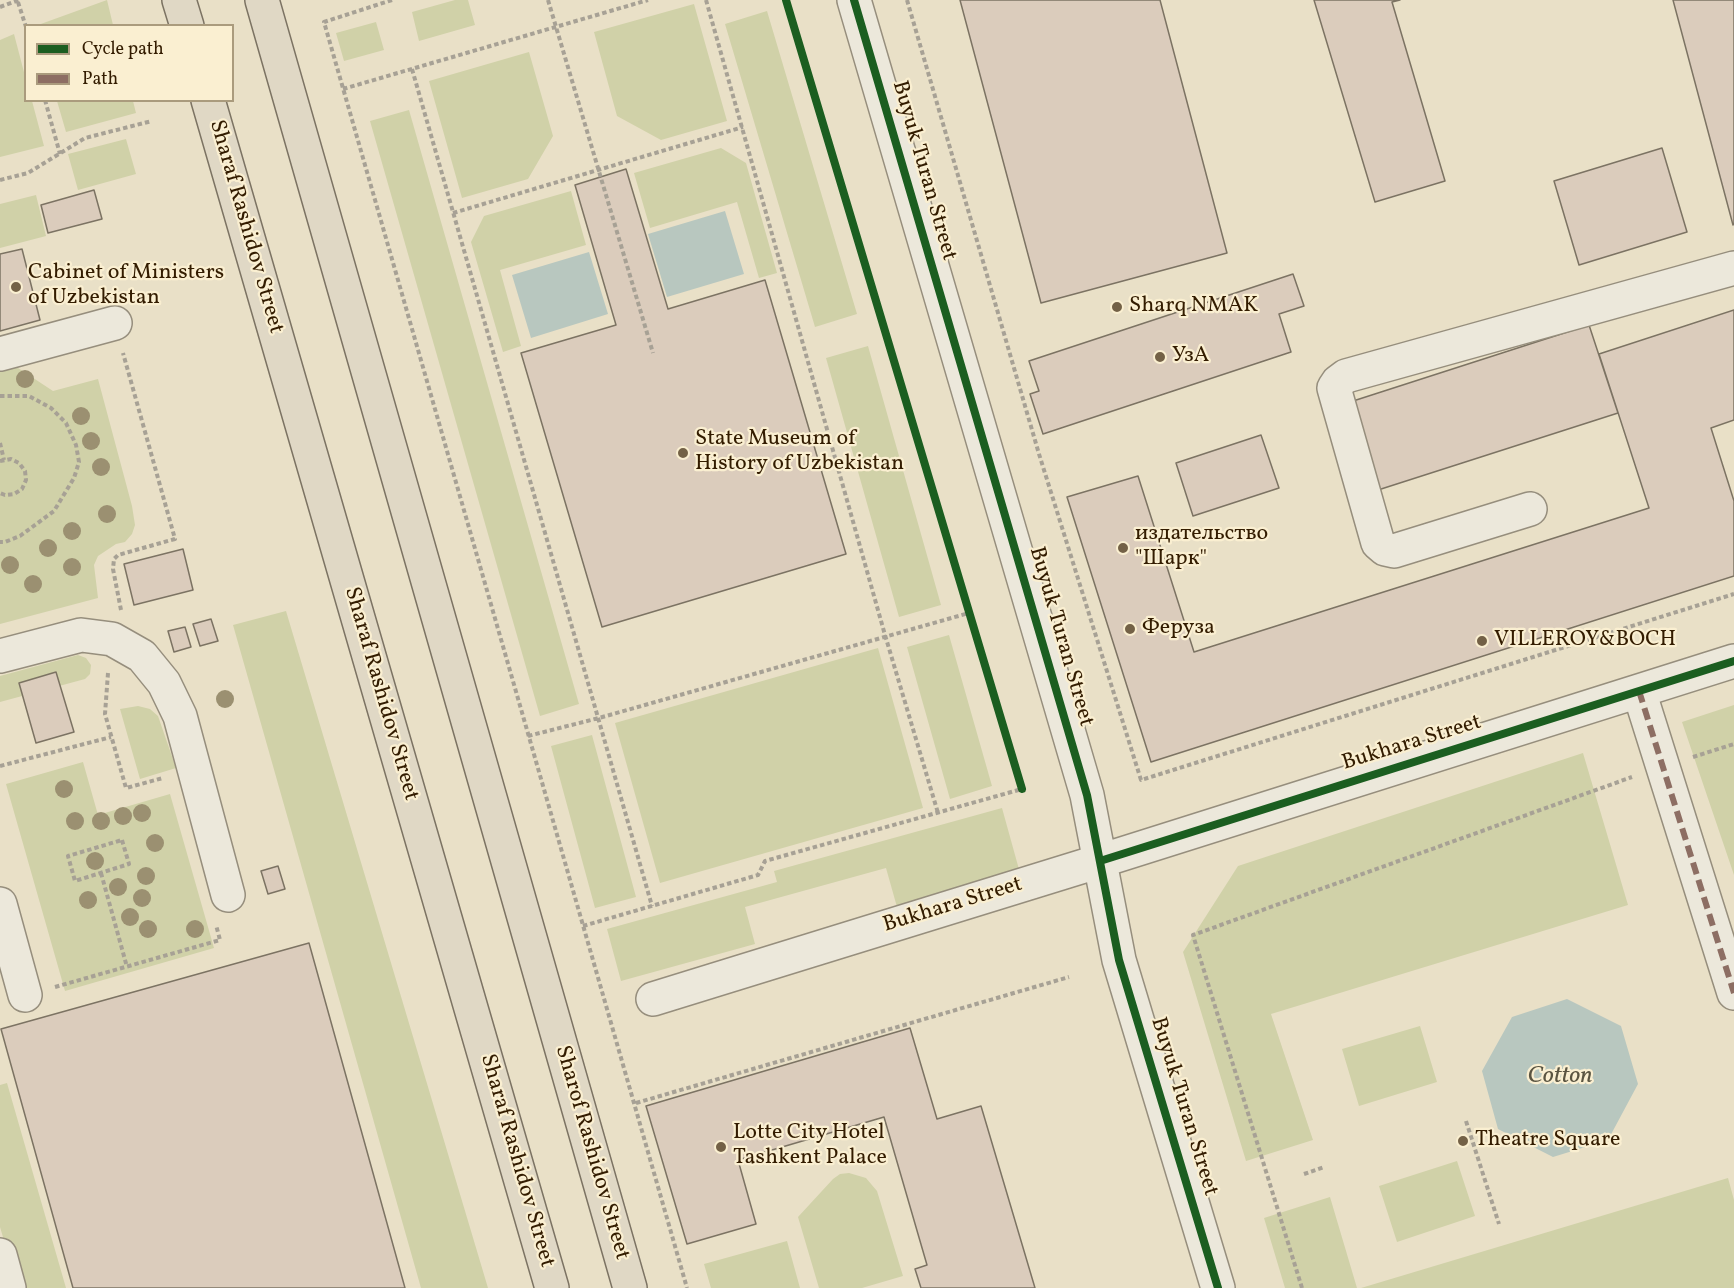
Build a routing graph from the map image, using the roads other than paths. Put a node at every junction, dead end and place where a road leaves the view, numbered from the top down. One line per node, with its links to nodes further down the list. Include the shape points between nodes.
1 (179, 0): 4 (main road)
2 (262, 0): 22 (main road, Sharof Rashidov Street)
3 (854, 0): 13 (street, Buyuk Turan Street, via 1087,795)
4 (186, 24)
5 (209, 102): 21 (main road, Sharaf Rashidov Street)
6 (1734, 268): 9 (street, via 1346,376 1334,388 1378,543 1384,549 1394,551)
7 (115, 323): 8 (street)
8 (0, 354)
9 (1530, 509)
10 (0, 656): 15 (street, via 81,635 112,639 141,656 164,682 180,716)
11 (1734, 661): 12 (street, Bukhara Street)
12 (1639, 692): 13 (street, Bukhara Street); 16 (street)
13 (1100, 861): 18 (street, Bukhara Street); 23 (street, Buyuk Turan Street, via 1119,960)
14 (0, 904): 17 (street)
15 (221, 906)
16 (1734, 993)
17 (25, 995)
18 (653, 999)
19 (0, 1256): 20 (street)
20 (9, 1288)
21 (552, 1288)
22 (630, 1288)
23 (1218, 1288)

